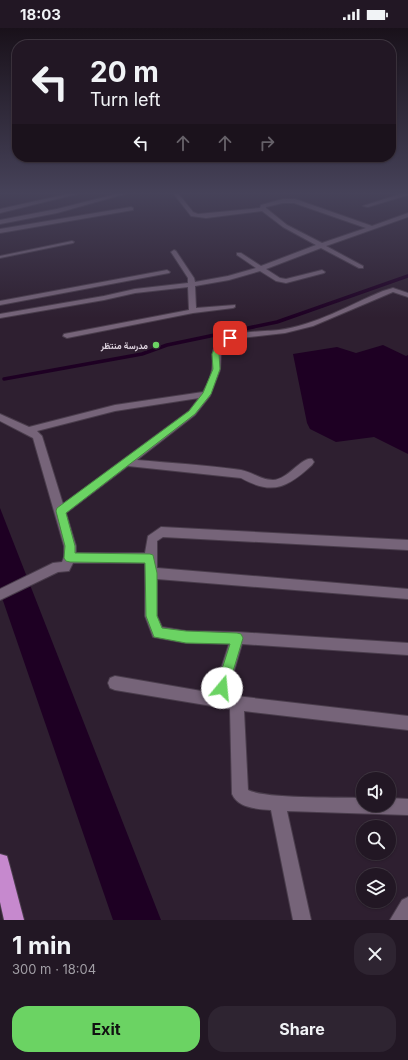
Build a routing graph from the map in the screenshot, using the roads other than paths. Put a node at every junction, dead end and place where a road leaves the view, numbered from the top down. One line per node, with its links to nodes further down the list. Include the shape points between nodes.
1 (302, 235): 4 (street)
2 (353, 235): 4 (street)
3 (72, 242): 7 (lane)
4 (322, 245): 8 (street); 9 (street)
5 (174, 252): 12 (street, via 191,278)
6 (239, 254): 9 (street)
7 (0, 257)
8 (361, 267)
9 (262, 268): 11 (street, via 278,280 286,281); 12 (street, via 229,278)
10 (168, 272): 14 (street)
11 (322, 272)
12 (190, 285): 16 (street); 17 (street, via 134,291)
13 (408, 295): 19 (street, via 394,290 385,292 311,324 286,331 230,338 220,343 215,354 216,369)
14 (0, 303)
15 (233, 306): 16 (street)
16 (193, 312): 18 (street)
17 (0, 316)
18 (67, 336)
19 (207, 394): 21 (street, via 114,408); 22 (street, via 192,412)
20 (0, 417): 21 (street)
21 (29, 430): 24 (street, via 37,436)
22 (126, 462): 23 (street, via 243,474 253,480 276,484 289,480); 24 (street)
23 (309, 462)
24 (61, 511): 26 (street, via 70,546)
25 (408, 545): 27 (street, via 161,532 152,539)
26 (70, 558): 27 (street); 30 (street, via 65,567 57,567)
27 (150, 558): 28 (street)
28 (151, 573): 29 (street); 31 (street, via 151,616 158,633 186,637)
29 (408, 594)
30 (0, 595)
31 (237, 638): 32 (street); 34 (street)
32 (408, 649)
33 (115, 683): 34 (street)
34 (218, 701): 35 (street)
35 (238, 703): 36 (street); 37 (street, via 240,794 251,800)
36 (408, 723)
37 (277, 803): 38 (street); 42 (street)
38 (408, 807)
39 (0, 863): 41 (highway)
40 (408, 906): 43 (street)
41 (14, 920)
42 (302, 920)
43 (399, 920)

